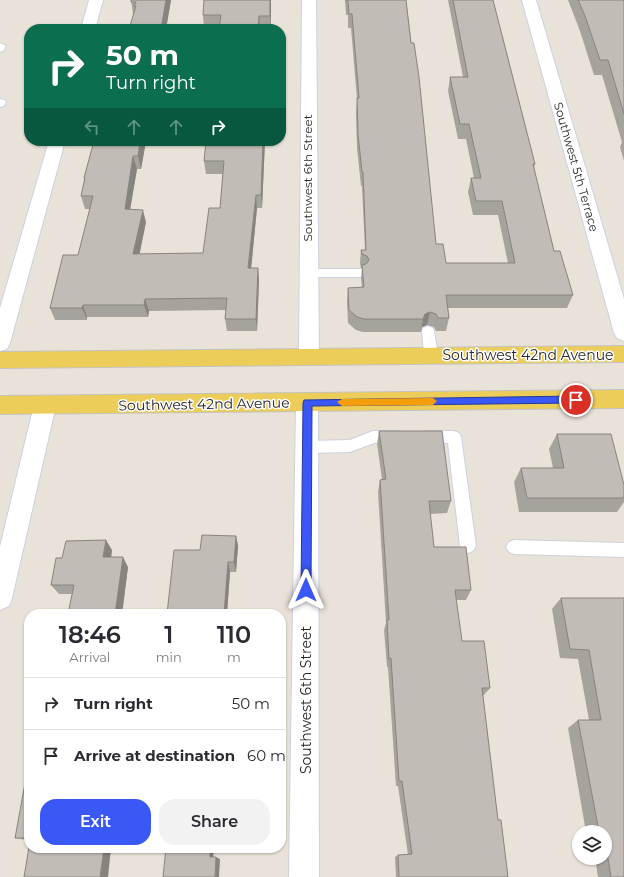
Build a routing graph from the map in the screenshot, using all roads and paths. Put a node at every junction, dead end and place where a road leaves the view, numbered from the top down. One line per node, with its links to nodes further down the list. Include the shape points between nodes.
1 (96, 0): 4 (street)
2 (308, 0): 8 (street, Southwest 6th Street)
3 (529, 0): 11 (street, Southwest 5th Terrace)
4 (89, 24)
5 (0, 46): 6 (lane)
6 (0, 49)
7 (56, 146): 12 (street)
8 (308, 273): 9 (lane); 15 (street, Southwest 6th Street)
9 (361, 273)
10 (428, 332): 14 (lane)
11 (624, 334)
12 (0, 343)
13 (624, 354): 14 (main road, Southwest 42nd Avenue)
14 (431, 356): 15 (main road, Southwest 42nd Avenue)
15 (308, 357): 16 (main road, Southwest 42nd Avenue)
16 (0, 360)
17 (624, 399): 18 (main road, Southwest 42nd Avenue)
18 (307, 403): 19 (main road, Southwest 42nd Avenue); 21 (street, Southwest 6th Street)
19 (45, 405): 20 (main road, Southwest 42nd Avenue); 25 (street)
20 (0, 406)
21 (307, 447): 22 (lane, via 350,446 373,437 454,437); 26 (street, Southwest 6th Street)
22 (468, 546)
23 (514, 548): 24 (lane)
24 (624, 550)
25 (0, 598)
26 (304, 877)

